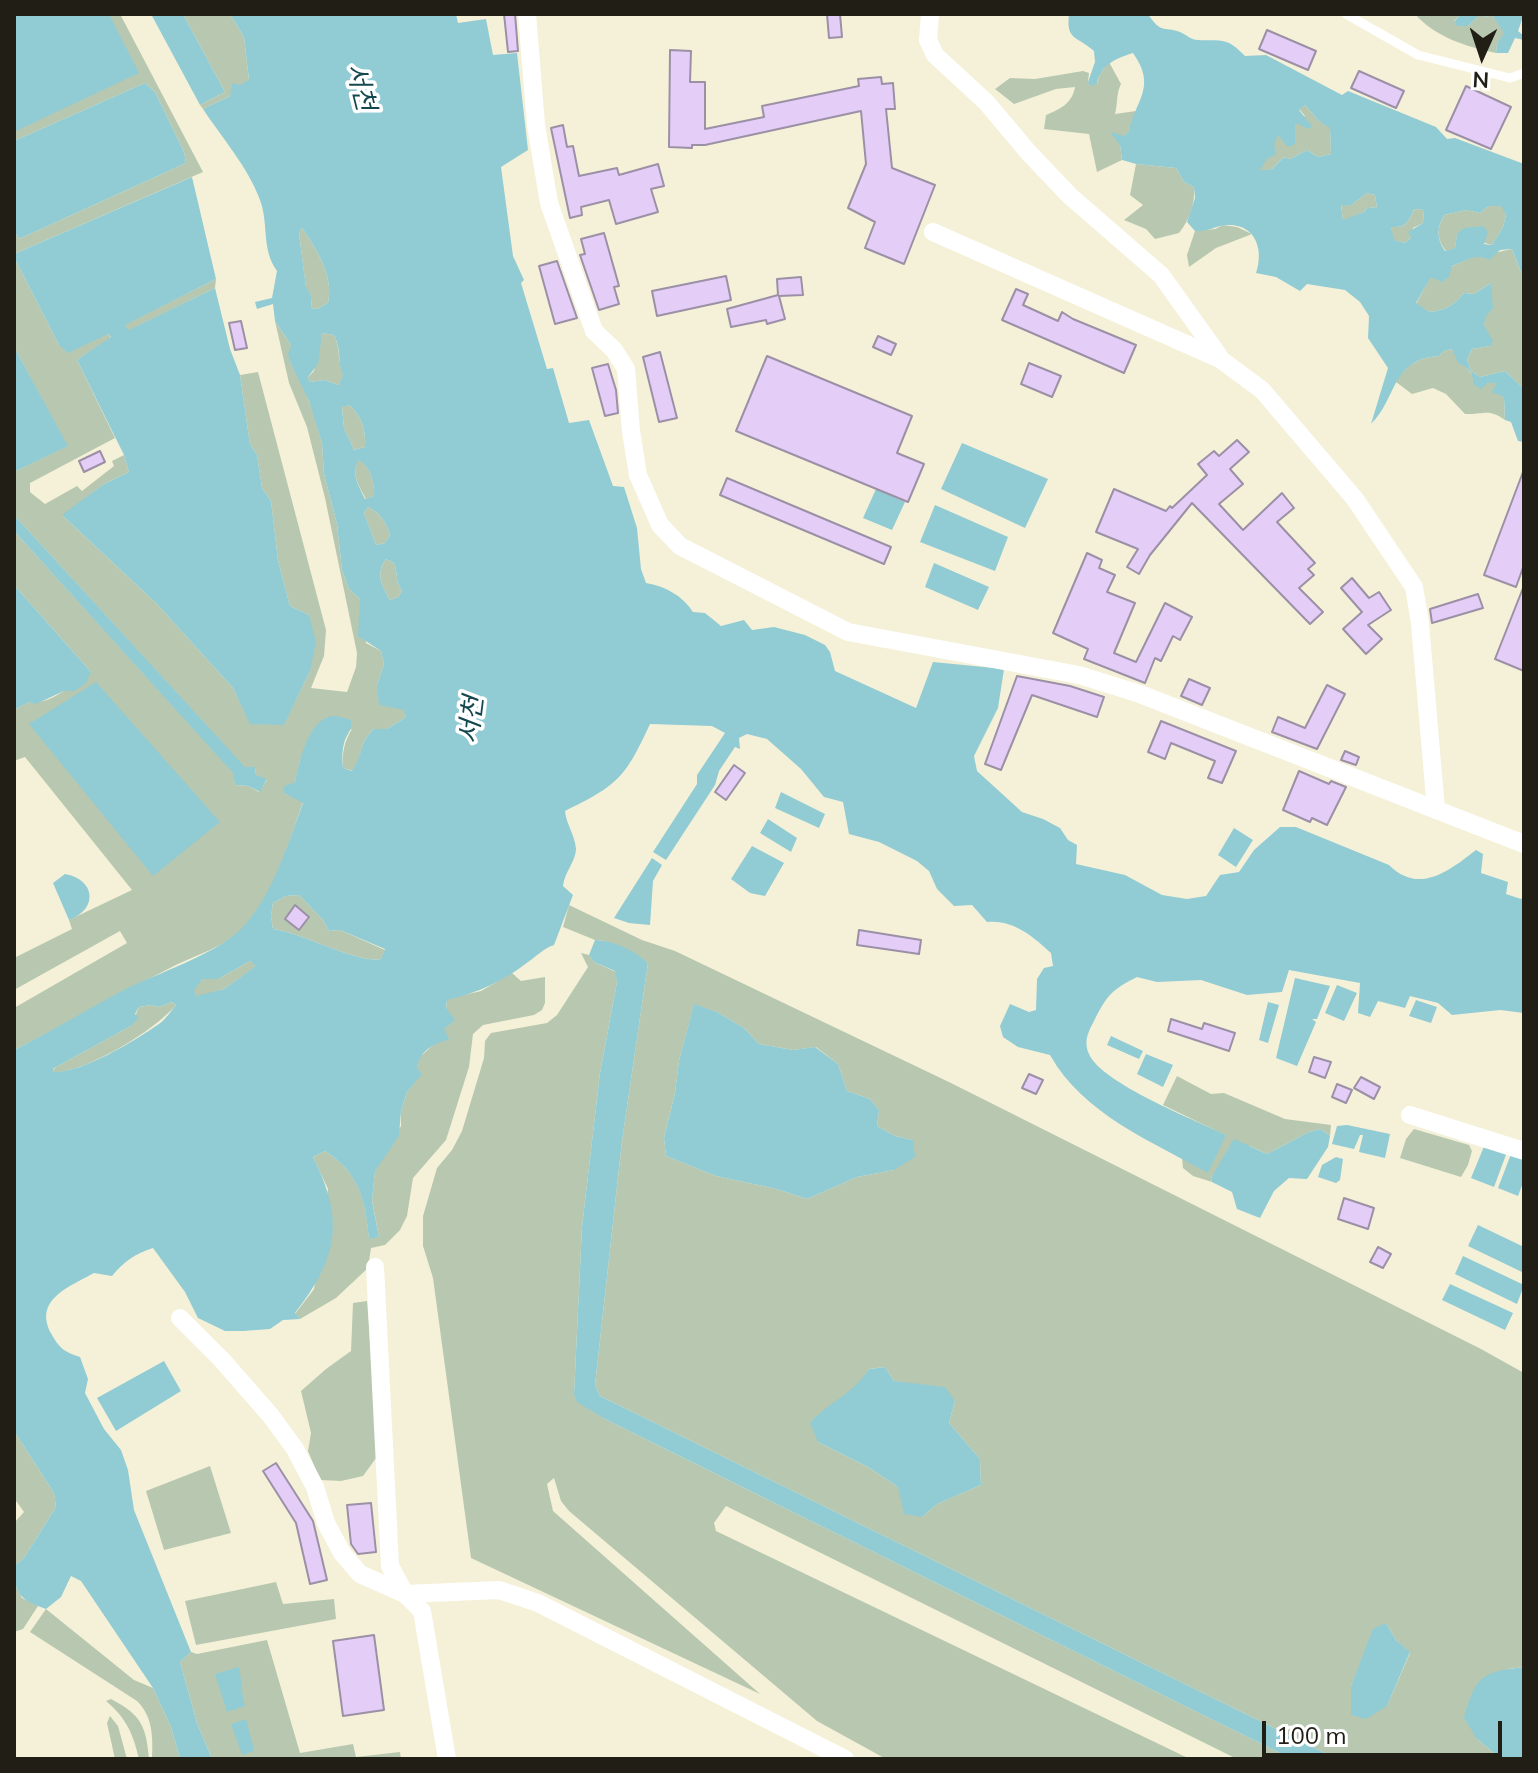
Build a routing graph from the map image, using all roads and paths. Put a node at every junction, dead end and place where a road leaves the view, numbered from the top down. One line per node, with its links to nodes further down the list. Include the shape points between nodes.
1 (527, 14): 7 (street, via 549,203 594,331 626,369 638,475 660,525 680,546 848,632 1079,675)
2 (930, 14): 6 (street, via 928,40 935,55 986,102 1070,196 1161,275)
3 (1346, 14): 4 (lane, via 1418,55 1510,78)
4 (1524, 73)
5 (933, 232): 6 (street)
6 (1220, 359): 7 (street, via 1262,390 1345,486 1414,587)
7 (1436, 810): 8 (street)
8 (1524, 844)
9 (1410, 1115): 10 (street)
10 (1524, 1151)
11 (375, 1267): 13 (street, via 390,1566)
12 (180, 1318): 13 (street, via 295,1449 342,1553 360,1574)
13 (405, 1594): 14 (street, via 422,1611); 15 (street, via 499,1590 538,1603)
14 (447, 1759)
15 (845, 1759)

